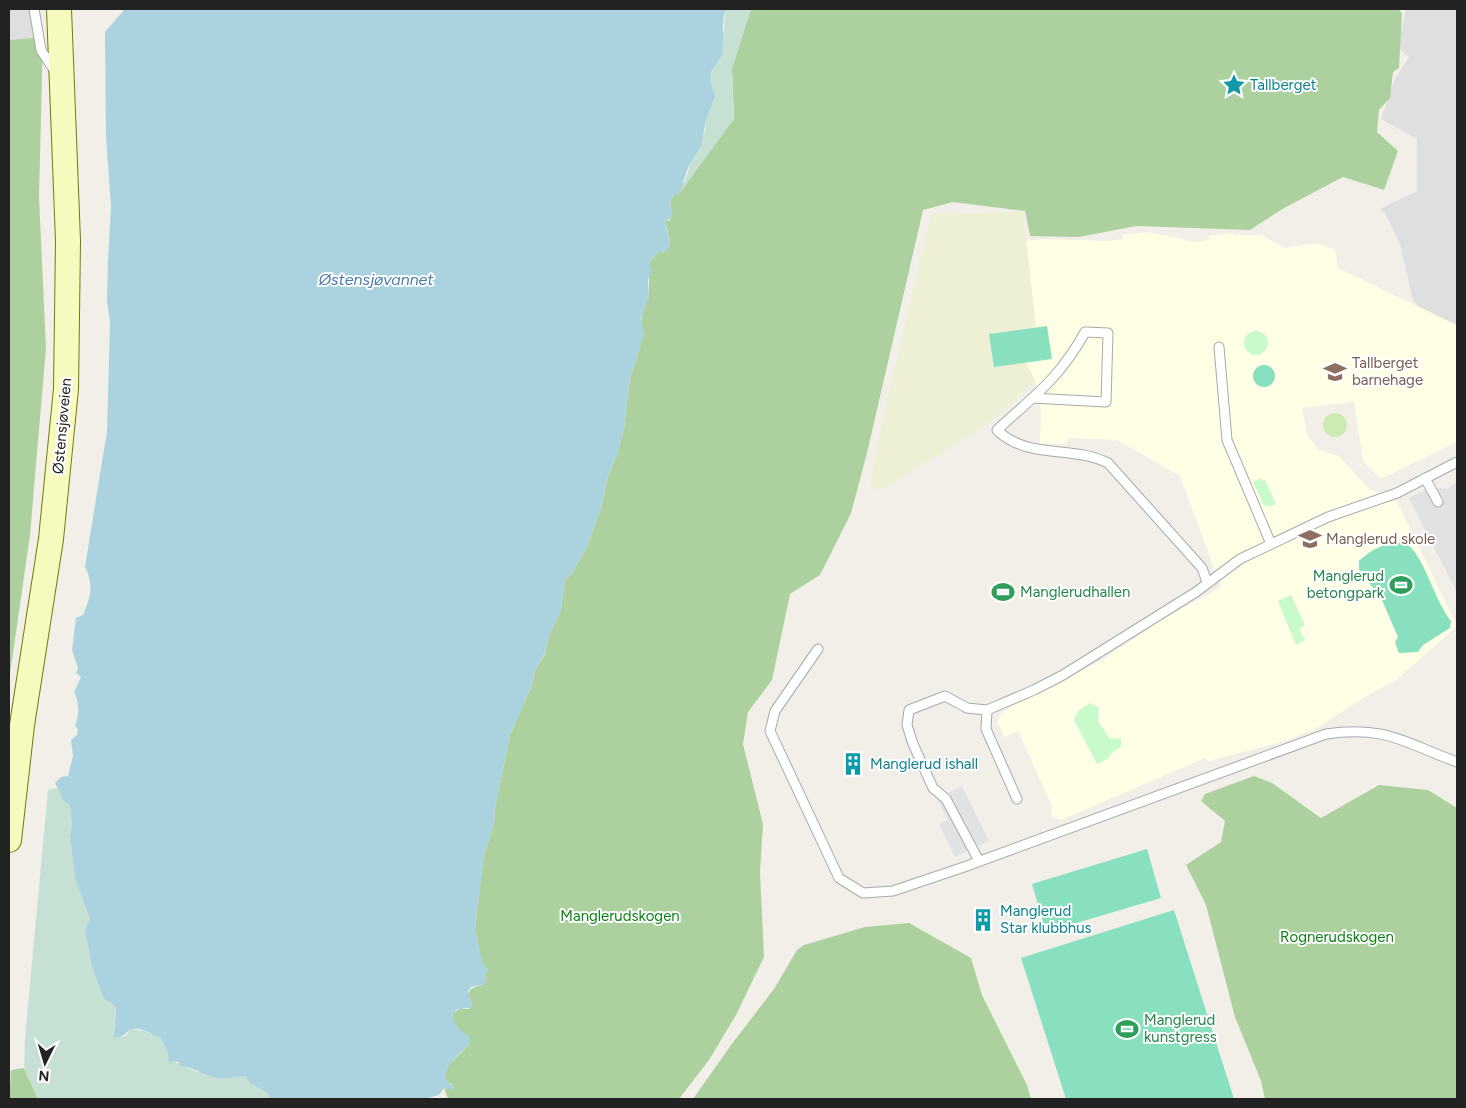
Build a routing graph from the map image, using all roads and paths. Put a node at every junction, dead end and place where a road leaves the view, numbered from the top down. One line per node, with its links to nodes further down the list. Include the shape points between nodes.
1 (34, 9): 3 (lane, via 41,50)
2 (59, 9): 3 (main road, Østensjøveien)
3 (63, 81): 15 (main road, Østensjøveien, via 68,301 63,433)
4 (1219, 347): 9 (lane, via 1227,440)
5 (1032, 398): 5 (lane, via 1071,358 1085,332 1108,333 1106,402); 10 (lane, via 997,430 1005,438 1033,449 1095,456 1108,463 1202,568)
6 (1457, 462): 7 (lane)
7 (1425, 478): 8 (lane); 9 (lane, via 1397,493 1328,517)
8 (1438, 502)
9 (1271, 544): 10 (lane, via 1240,559)
10 (1207, 582): 12 (lane, via 1063,675)
11 (818, 650): 16 (lane, via 776,711 770,731 838,878 863,892 893,891)
12 (987, 710): 14 (lane, via 986,728); 16 (lane, via 967,708 946,696 909,710 907,725 933,788 946,799)
13 (1457, 762): 16 (lane, via 1385,733 1347,731 1326,734)
14 (1017, 799)
15 (9, 840)
16 (978, 862)

